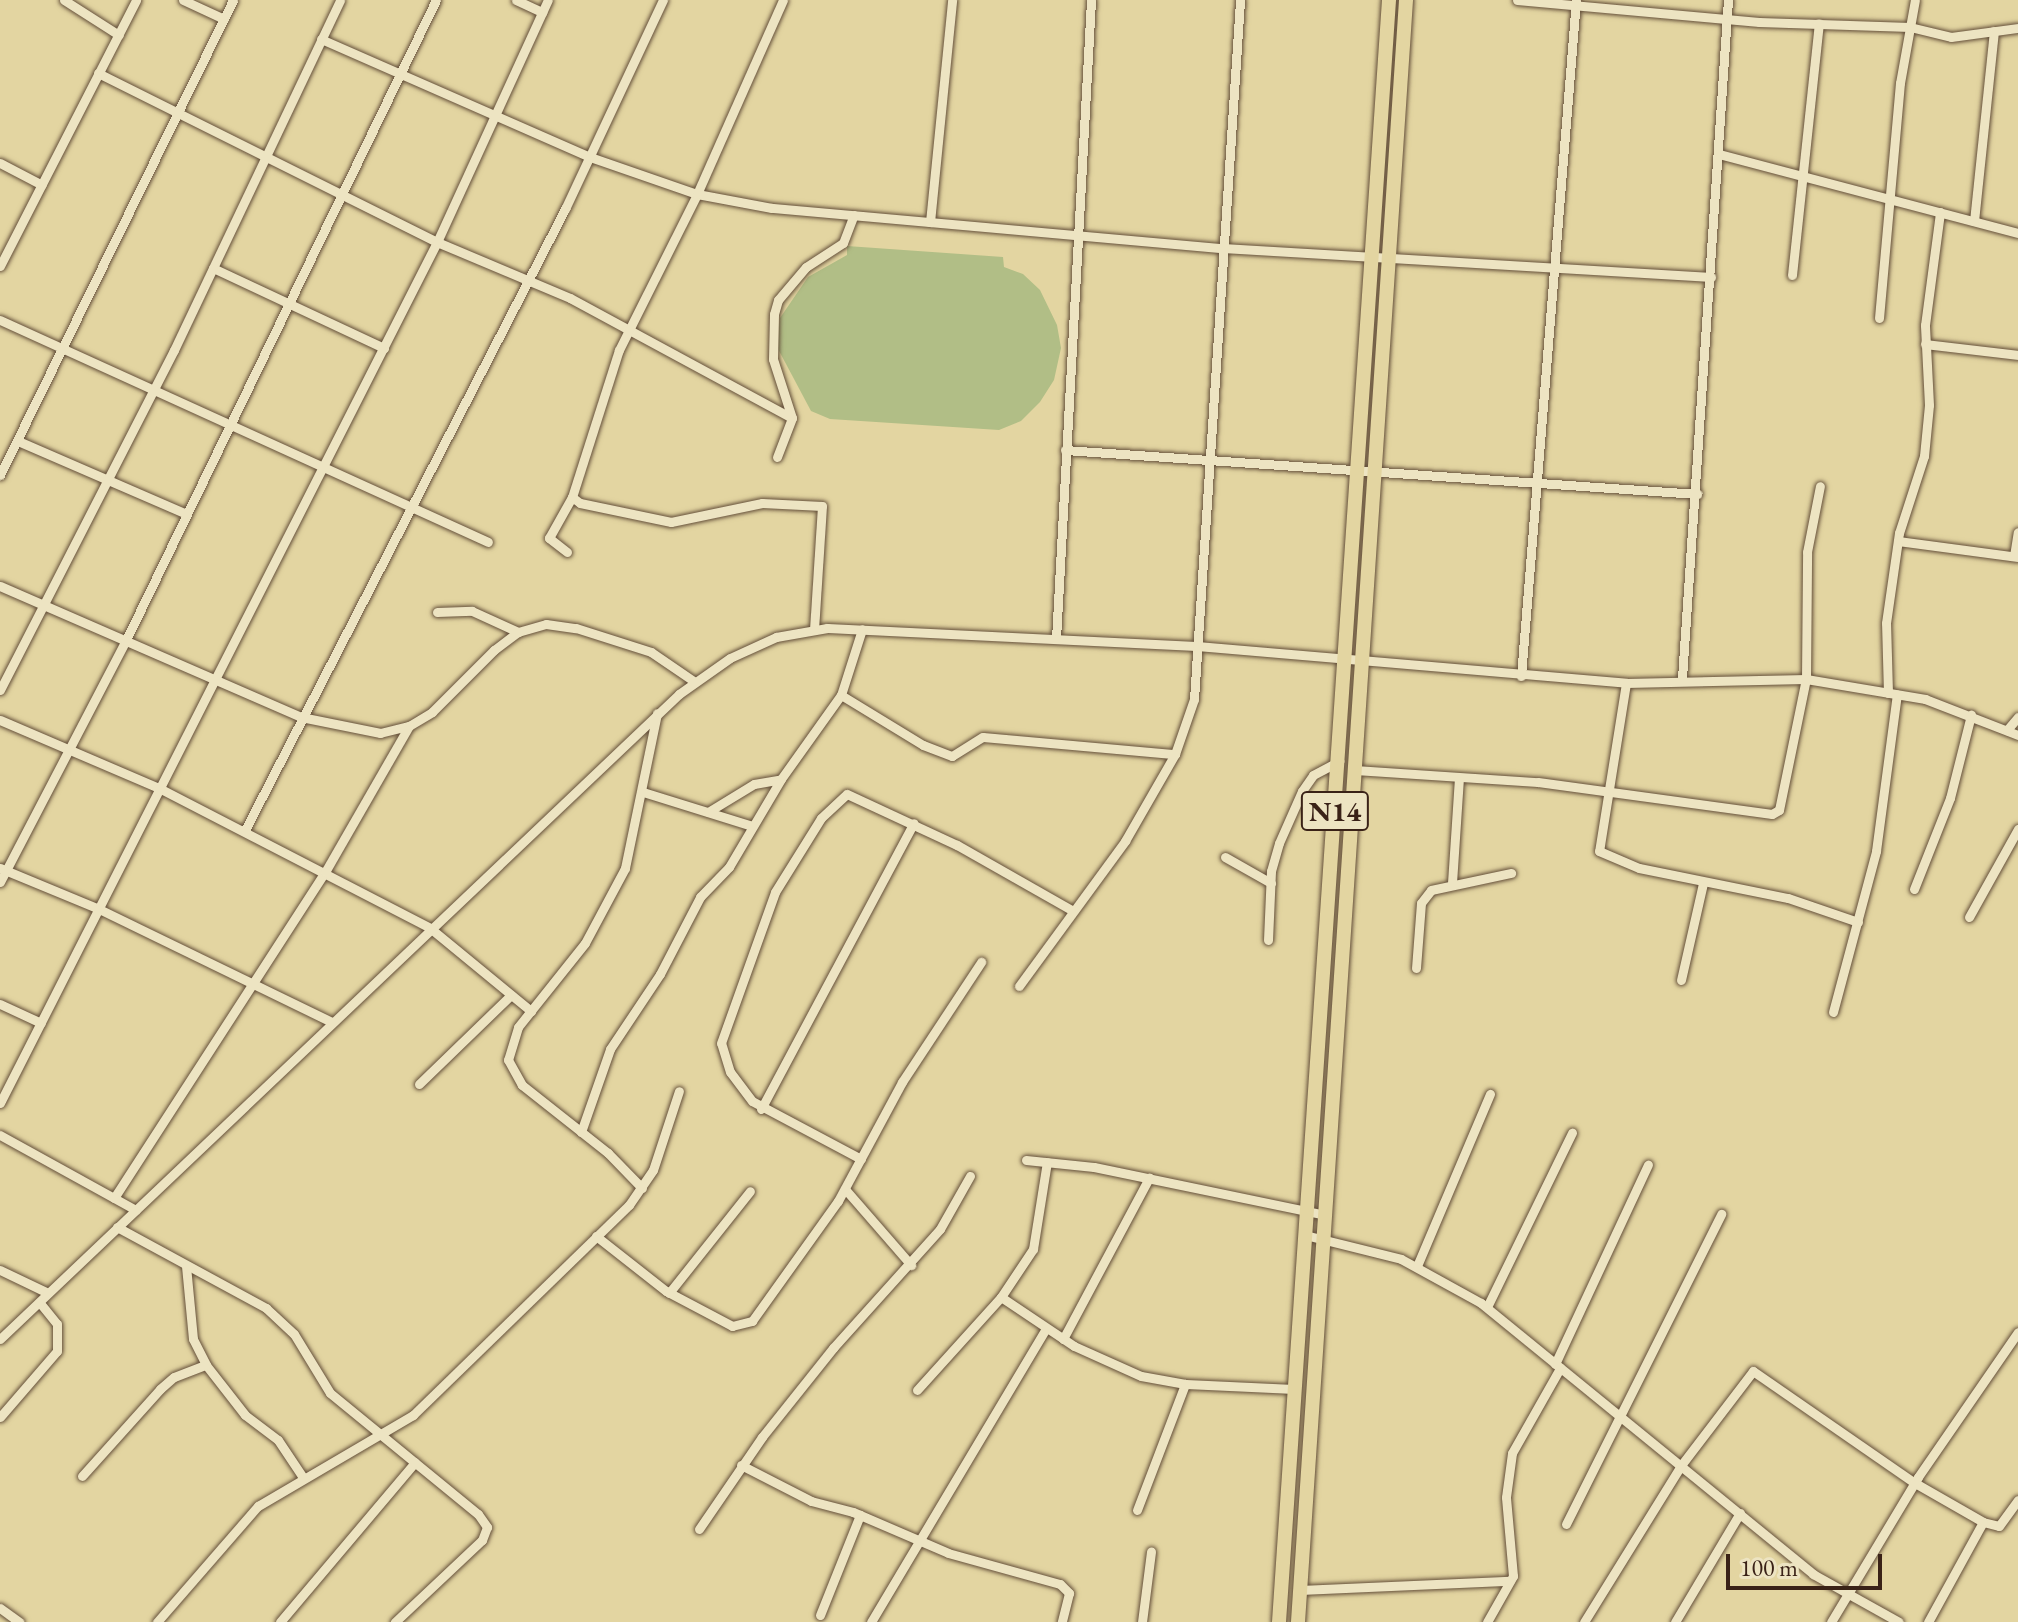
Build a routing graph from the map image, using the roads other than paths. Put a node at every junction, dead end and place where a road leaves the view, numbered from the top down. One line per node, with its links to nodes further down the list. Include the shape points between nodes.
1 (64, 0): 27 (street)
2 (136, 0): 27 (street)
3 (183, 0): 22 (street)
4 (233, 0): 22 (street)
5 (340, 0): 28 (street)
6 (436, 0): 30 (street)
7 (516, 0): 20 (street)
8 (548, 0): 20 (street)
9 (663, 0): 35 (street)
10 (783, 0): 40 (street)
11 (952, 0): 45 (street)
12 (1091, 0): 47 (street)
13 (1240, 0): 49 (street)
14 (1389, 0): 50 (main road, N14)
15 (1406, 0): 51 (main road, N14)
16 (1517, 0): 19 (street)
17 (1728, 0): 21 (street)
18 (1915, 0): 24 (street)
19 (1576, 2): 21 (street); 54 (street)
20 (542, 12): 32 (street)
21 (1727, 17): 23 (street); 33 (street)
22 (224, 19): 31 (street)
23 (1819, 23): 24 (street); 37 (street)
24 (1910, 27): 26 (street, via 1951,37); 41 (street)
25 (2018, 28): 26 (street)
26 (1994, 31): 44 (street)
27 (119, 35): 29 (street)
28 (321, 39): 30 (street); 34 (street)
29 (98, 73): 31 (street); 38 (street)
30 (401, 76): 32 (street); 39 (street)
31 (179, 113): 34 (street); 63 (street)
32 (493, 116): 35 (street); 48 (street)
33 (1719, 154): 37 (street); 56 (street)
34 (267, 155): 39 (street); 53 (street)
35 (590, 157): 40 (street); 57 (street)
36 (0, 163): 38 (street)
37 (1806, 173): 41 (street); 55 (street)
38 (42, 185): 52 (street)
39 (346, 193): 48 (street); 58 (street)
40 (697, 194): 43 (street); 61 (street)
41 (1891, 197): 42 (street); 59 (street, via 1879,277)
42 (1940, 212): 44 (street); 62 (street)
43 (854, 215): 45 (street); 67 (street, via 843,243 806,267 778,300 773,359)
44 (1974, 221): 46 (street)
45 (930, 222): 47 (street)
46 (2018, 233)
47 (1075, 234): 49 (street); 70 (street)
48 (437, 242): 57 (street); 64 (street)
49 (1223, 248): 50 (street); 72 (street)
50 (1371, 256): 51 (street); 74 (main road, N14)
51 (1389, 258): 54 (street); 76 (main road, N14)
52 (0, 266)
53 (213, 268): 58 (street); 66 (street)
54 (1552, 269): 56 (street); 78 (street)
55 (1792, 275)
56 (1711, 277): 80 (street)
57 (528, 281): 61 (street); 82 (street)
58 (291, 304): 64 (street); 68 (street)
59 (1879, 318)
60 (0, 320): 63 (street)
61 (630, 329): 67 (street); 81 (street, via 613,365)
62 (1925, 344): 65 (street); 85 (street, via 1929,392 1924,456)
63 (60, 348): 66 (street); 69 (street)
64 (384, 348): 73 (street)
65 (2018, 355)
66 (152, 392): 68 (street); 77 (street)
67 (792, 418): 71 (street)
68 (229, 427): 73 (street); 83 (street)
69 (18, 441): 75 (street); 77 (street)
70 (1065, 450): 72 (street); 95 (street)
71 (777, 457)
72 (1209, 463): 74 (street); 97 (street)
73 (323, 470): 82 (street); 103 (street)
74 (1358, 473): 76 (street); 98 (main road, N14)
75 (0, 475)
76 (1374, 475): 78 (street); 99 (main road, N14)
77 (107, 478): 83 (street); 90 (street)
78 (1534, 483): 80 (street); 100 (street)
79 (1820, 486): 102 (street, via 1807,552)
80 (1697, 494): 101 (street)
81 (572, 497): 87 (street, via 549,538); 93 (street, via 671,522 762,503 822,506)
82 (409, 511): 86 (street); 111 (street, via 349,635)
83 (187, 514): 96 (street)
84 (2018, 532): 88 (street)
85 (1898, 541): 88 (street); 107 (street, via 1886,623)
86 (488, 542)
87 (567, 552)
88 (2016, 556)
89 (0, 586): 90 (street)
90 (44, 602): 96 (street); 106 (street)
91 (437, 612): 94 (street, via 472,611)
92 (862, 629): 93 (street); 95 (street); 108 (street)
93 (814, 630): 104 (street, via 776,637)
94 (518, 632): 104 (street, via 546,624 576,628 651,652); 114 (street)
95 (1056, 639): 97 (street)
96 (126, 640): 103 (street); 117 (street)
97 (1197, 646): 98 (street); 118 (street, via 1194,699)
98 (1346, 660): 99 (street); 119 (main road, N14)
99 (1362, 661): 100 (street); 120 (main road, N14)
100 (1521, 676): 105 (street)
101 (1682, 678): 102 (street, via 1730,683); 105 (street)
102 (1806, 679): 107 (street); 124 (street, via 1783,801 1772,814)
103 (215, 681): 111 (street); 123 (street)
104 (695, 682): 109 (street)
105 (1626, 683): 124 (street, via 1619,746)
106 (0, 690)
107 (1893, 693): 110 (street); 145 (street, via 1876,851)
108 (841, 695): 118 (street, via 923,745 952,756 983,737); 122 (street)
109 (657, 713): 125 (street); 146 (street)
110 (1971, 715): 115 (street); 141 (street, via 1950,798)
111 (301, 717): 114 (street, via 380,733); 130 (street)
112 (2018, 717): 115 (street)
113 (0, 720): 117 (street)
114 (409, 726): 133 (street)
115 (2007, 730): 116 (street)
116 (2018, 735)
117 (69, 750): 123 (street); 132 (street)
118 (1175, 754): 143 (street, via 1125,841)
119 (1339, 761): 135 (main road, N14); 138 (street, via 1313,775 1302,791 1279,843)
120 (1355, 770): 121 (street); 136 (main road, N14)
121 (1459, 778): 124 (street); 139 (street)
122 (781, 779): 126 (street, via 754,784); 128 (street)
123 (161, 789): 130 (street); 142 (street)
124 (1605, 789): 140 (street, via 1599,851 1639,868)
125 (643, 792): 126 (street); 155 (street, via 617,885 585,943)
126 (708, 812): 128 (street)
127 (914, 823): 143 (street); 163 (street); 163 (street, via 842,796 821,818 775,892 721,1043 730,1072)
128 (752, 826): 164 (street, via 729,867 700,897 660,974 610,1049)
129 (2018, 829): 144 (street)
130 (245, 830): 133 (street)
131 (1225, 857): 138 (street)
132 (3, 869): 137 (street); 142 (street)
133 (325, 872): 146 (street); 150 (street)
134 (1511, 873): 139 (street)
135 (1330, 879): 136 (main road); 178 (main road, N14)
136 (1347, 880): 180 (main road, N14)
137 (0, 882)
138 (1271, 883): 147 (street)
139 (1452, 883): 149 (street, via 1438,885 1421,903)
140 (1703, 883): 145 (street, via 1788,898); 151 (street)
141 (1914, 889)
142 (99, 909): 150 (street); 158 (street)
143 (1073, 911): 152 (street)
144 (1969, 917)
145 (1858, 922): 156 (street)
146 (430, 928): 153 (street); 157 (street)
147 (1268, 940)
148 (981, 962): 167 (street, via 902,1082)
149 (1416, 968)
150 (252, 980): 157 (street); 176 (street)
151 (1681, 980)
152 (1019, 986)
153 (511, 995): 155 (street); 159 (street)
154 (0, 1004): 158 (street)
155 (531, 1011): 164 (street, via 509,1045 511,1073)
156 (1833, 1012)
157 (332, 1022): 177 (street)
158 (41, 1023): 162 (street)
159 (419, 1084)
160 (679, 1091): 173 (street)
161 (1490, 1094): 187 (street)
162 (0, 1103)
163 (761, 1109): 167 (street)
164 (581, 1132): 173 (street)
165 (1572, 1133): 193 (street)
166 (0, 1135): 176 (street)
167 (861, 1159): 174 (street)
168 (1026, 1160): 169 (street)
169 (1047, 1162): 172 (street); 191 (street, via 1033,1249)
170 (1648, 1165): 199 (street)
171 (970, 1176): 185 (street, via 940,1229)
172 (1149, 1178): 178 (street); 197 (street)
173 (642, 1188): 183 (street)
174 (845, 1189): 185 (street); 190 (street, via 805,1252 744,1327 732,1326)
175 (750, 1191): 190 (street)
176 (114, 1198): 177 (street)
177 (136, 1210): 181 (street)
178 (1307, 1212): 180 (street); 182 (main road, N14)
179 (1721, 1214): 203 (street)
180 (1325, 1215): 184 (main road, N14)
181 (117, 1227): 186 (street); 189 (street)
182 (1305, 1235): 184 (street); 201 (main road, N14)
183 (596, 1236): 190 (street); 205 (street, via 430,1400)
184 (1323, 1236): 187 (street); 222 (main road, N14)
185 (911, 1265): 208 (street, via 833,1348)
186 (186, 1266): 198 (street, via 193,1339); 205 (street, via 282,1321 330,1393)
187 (1417, 1266): 193 (street)
188 (0, 1270): 189 (street)
189 (48, 1293): 192 (street)
190 (669, 1293)
191 (1001, 1297): 194 (street); 202 (street)
192 (39, 1302): 196 (street); 204 (street, via 57,1324 57,1351)
193 (1487, 1307): 199 (street)
194 (1046, 1328): 197 (street); 219 (street)
195 (2018, 1332): 211 (street)
196 (0, 1339)
197 (1063, 1339): 200 (street, via 1141,1376)
198 (206, 1365): 209 (street, via 174,1377 160,1389); 210 (street, via 245,1415 278,1440)
199 (1557, 1366): 203 (street); 221 (street, via 1506,1474 1514,1560)
200 (1185, 1384): 201 (street); 213 (street)
201 (1295, 1389): 233 (main road, N14)
202 (917, 1390)
203 (1620, 1416): 207 (street); 217 (street)
204 (0, 1417)
205 (385, 1432): 206 (street); 210 (street)
206 (415, 1462): 228 (street); 229 (street, via 487,1527 482,1540)
207 (1682, 1464): 211 (street, via 1753,1371); 214 (street); 236 (street)
208 (741, 1465): 215 (street, via 811,1501); 218 (street)
209 (82, 1476)
210 (302, 1476): 227 (street, via 236,1527)
211 (1915, 1483): 216 (street); 223 (street)
212 (2018, 1500): 216 (street, via 1999,1526)
213 (1137, 1510)
214 (1740, 1513): 223 (street, via 1813,1574); 237 (street)
215 (860, 1515): 219 (street); 225 (street)
216 (1983, 1522): 240 (street)
217 (1566, 1524)
218 (699, 1529)
219 (918, 1540): 230 (street); 231 (street, via 1060,1584 1069,1593)
220 (1151, 1552): 232 (street)
221 (1510, 1581): 222 (street); 235 (street)
222 (1300, 1590): 234 (main road, N14)
223 (1848, 1595): 238 (street); 239 (street)
224 (0, 1608): 226 (street)
225 (820, 1615)
226 (18, 1622)
227 (157, 1622)
228 (280, 1622)
229 (395, 1622)
230 (871, 1622)
231 (1062, 1622)
232 (1142, 1622)
233 (1279, 1622)
234 (1298, 1622)
235 (1487, 1622)
236 (1584, 1622)
237 (1675, 1622)
238 (1831, 1622)
239 (1899, 1622)
240 (1928, 1622)

